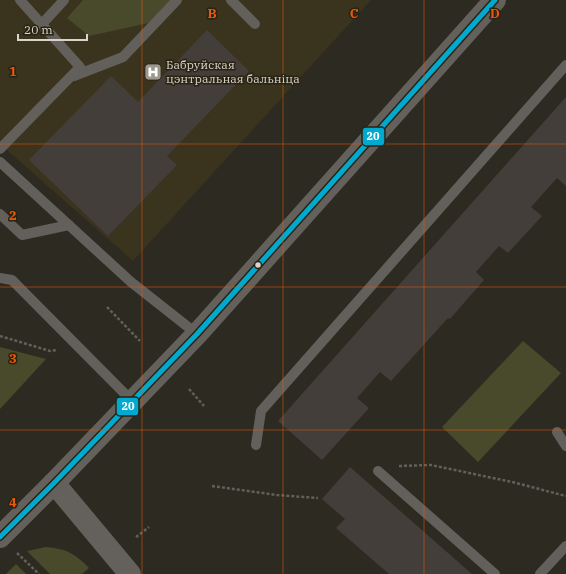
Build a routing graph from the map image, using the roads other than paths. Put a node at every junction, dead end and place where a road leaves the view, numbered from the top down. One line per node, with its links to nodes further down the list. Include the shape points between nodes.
1 (20, 0): 6 (lane)
2 (64, 0): 6 (lane)
3 (177, 0): 9 (lane, via 123,57)
4 (231, 0): 7 (lane)
5 (495, 0): 15 (main road)
6 (42, 24): 9 (lane, via 80,67)
7 (255, 24)
8 (566, 65): 18 (lane, via 261,411)
9 (72, 77): 10 (lane)
10 (0, 148)
11 (0, 162): 13 (lane)
12 (0, 214): 13 (lane, via 22,235)
13 (69, 225): 15 (lane, via 131,282)
14 (0, 278): 16 (lane, via 12,280)
15 (197, 334): 16 (main road)
16 (132, 401): 21 (main road)
17 (557, 432): 19 (lane)
18 (256, 445)
19 (566, 446)
20 (378, 471): 25 (lane)
21 (54, 483): 22 (main road); 24 (main road)
22 (0, 537)
23 (566, 546): 26 (lane)
24 (130, 574)
25 (495, 574)
26 (540, 574)

